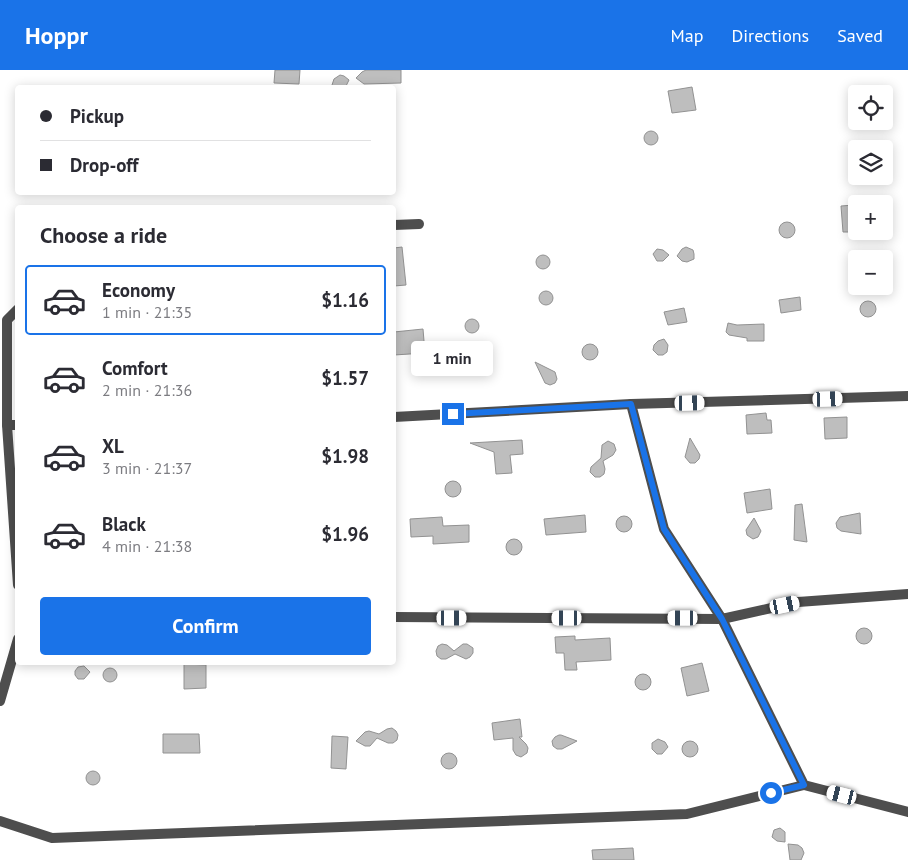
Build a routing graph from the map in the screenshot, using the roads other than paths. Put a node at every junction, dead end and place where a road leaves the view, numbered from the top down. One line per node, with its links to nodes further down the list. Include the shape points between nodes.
1 (419, 224): 2 (street)
2 (396, 225)
3 (15, 312): 7 (street, via 7,320)
4 (908, 396): 5 (street)
5 (631, 404): 6 (street); 11 (street, via 664,529)
6 (396, 417)
7 (12, 425): 8 (street)
8 (15, 505)
9 (908, 594): 11 (street, via 798,602)
10 (396, 617): 11 (street)
11 (722, 619): 14 (street)
12 (15, 649): 13 (street)
13 (0, 701)
14 (804, 785): 15 (street); 16 (street, via 687,814 52,838)
15 (905, 810)
16 (0, 821)

